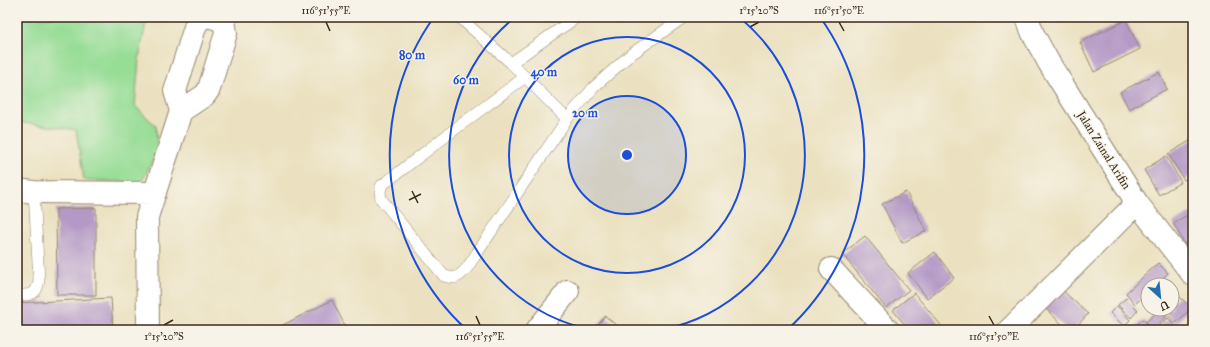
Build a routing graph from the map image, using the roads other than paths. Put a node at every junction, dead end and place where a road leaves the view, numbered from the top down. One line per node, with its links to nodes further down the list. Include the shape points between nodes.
1 (203, 17): 9 (street, via 196,24 175,91)
2 (211, 17): 9 (street, via 221,20 226,33 209,89 205,95)
3 (459, 17): 7 (lane)
4 (577, 17): 7 (lane)
5 (684, 17): 10 (lane, via 630,55 594,86)
6 (1027, 17): 13 (street, Jalan Zainal Arifin, via 1049,63)
7 (510, 63): 8 (lane)
8 (525, 77): 10 (lane); 10 (lane, via 381,186 381,199 444,276 454,278 467,268)
9 (181, 111): 12 (street)
10 (567, 119)
11 (26, 191): 12 (street); 17 (lane, via 39,280 35,292)
12 (155, 193): 19 (street, via 146,225)
13 (1137, 203): 15 (street, Jalan Zainal Arifin); 22 (street)
14 (831, 269): 21 (street)
15 (1193, 275)
16 (568, 291): 20 (street)
17 (17, 295)
18 (1193, 327): 23 (lane)
19 (148, 330)
20 (536, 330)
21 (888, 330)
22 (1009, 330)
23 (1190, 330)

